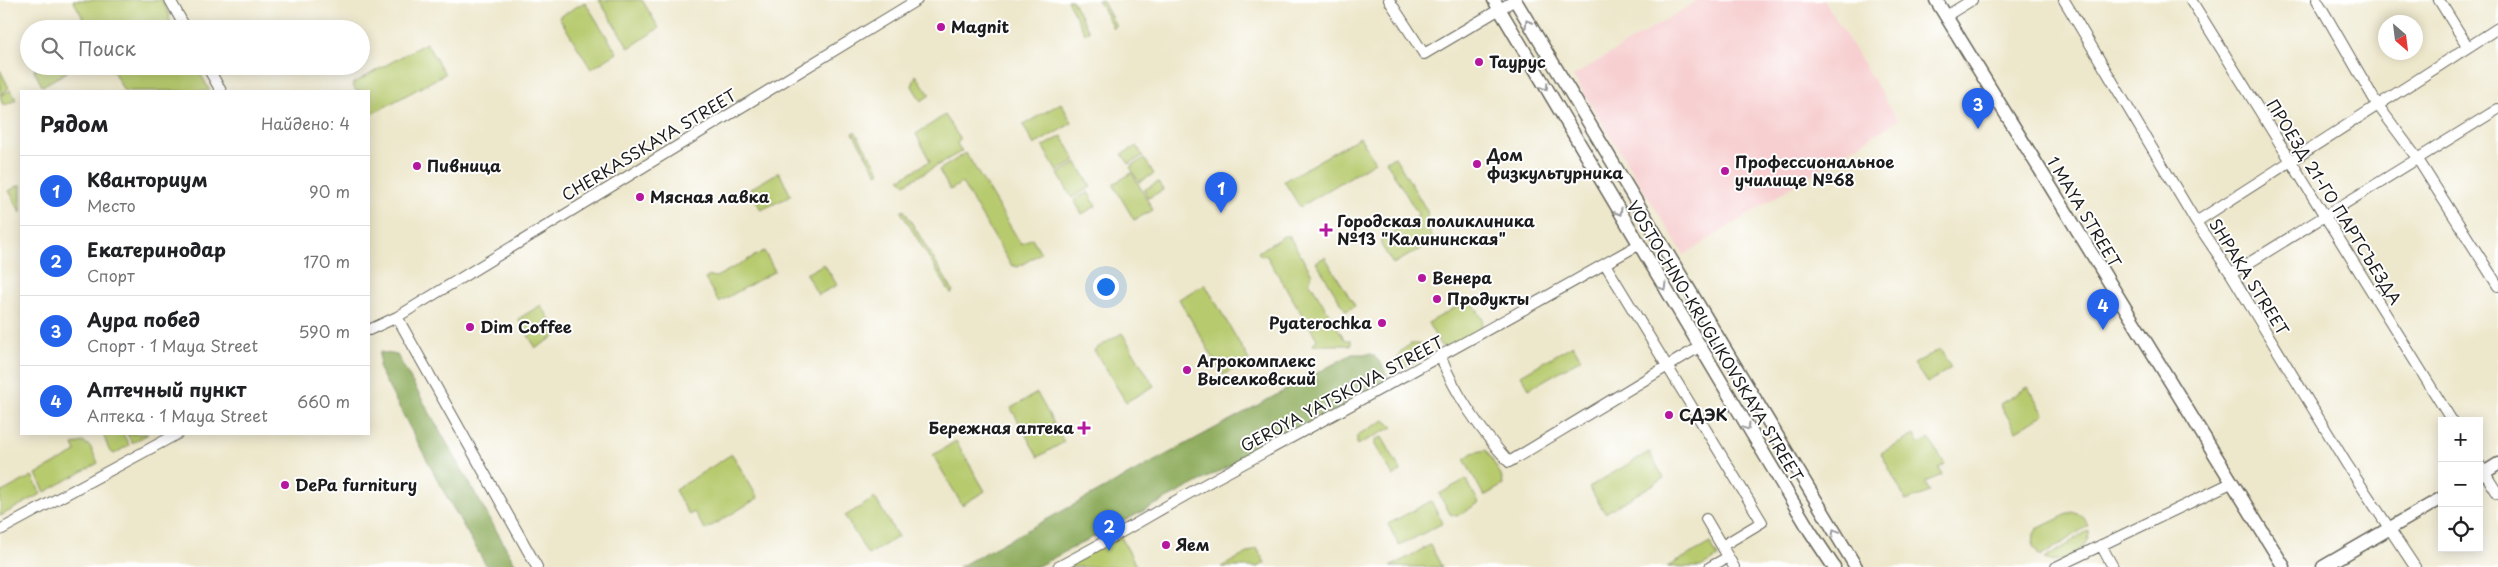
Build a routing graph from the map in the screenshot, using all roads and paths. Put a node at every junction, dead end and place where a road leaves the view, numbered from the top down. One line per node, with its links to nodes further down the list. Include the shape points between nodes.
1 (170, 0): 13 (street)
2 (916, 0): 28 (street, CHERKASSKAYA STREET)
3 (1389, 0): 11 (street, via 1424,54)
4 (1515, 0): 11 (street); 47 (street, one-way to 4)
5 (1936, 0): 12 (street, 1 MAYA STREET)
6 (1972, 0): 12 (street)
7 (2064, 0): 23 (street, SHPAKA STREET)
8 (2191, 0): 21 (street, ПРОЕЗД 21-ГО ПАРТСЪЕЗДА)
9 (2317, 0): 18 (street)
10 (2439, 0): 15 (street)
11 (1496, 4): 24 (street, VOSTOCHNO-KRUGLIKOVSKAYA STREET, one-way to 24)
12 (1946, 16): 38 (street, 1 MAYA STREET)
13 (181, 20)
14 (2498, 28): 15 (street)
15 (2468, 47): 18 (street)
16 (212, 75): 17 (street)
17 (219, 90)
18 (2377, 104): 20 (street); 21 (street)
19 (2498, 109): 20 (street)
20 (2417, 158): 22 (street); 27 (street)
21 (2289, 161): 22 (street, ПРОЕЗД 21-ГО ПАРТСЪЕЗДА); 23 (street)
22 (2327, 216): 26 (street); 33 (street, ПРОЕЗД 21-ГО ПАРТСЪЕЗДА)
23 (2196, 222): 26 (street, SHPAKA STREET)
24 (1638, 245): 25 (street, GEROYA YATSKOVA STREET); 30 (street, VOSTOCHNO-KRUGLIKOVSKAYA STREET, one-way to 30)
25 (1605, 264): 31 (street, GEROYA YATSKOVA STREET); 32 (street)
26 (2231, 274): 43 (street, SHPAKA STREET)
27 (2498, 286)
28 (397, 317): 29 (street, CHERKASSKAYA STREET); 48 (street)
29 (370, 330)
30 (1699, 347): 32 (street); 52 (street, VOSTOCHNO-KRUGLIKOVSKAYA STREET, one-way to 52)
31 (1441, 358): 32 (street, via 1488,439 1509,462); 49 (street, GEROYA YATSKOVA STREET)
32 (1666, 366): 44 (street, via 1762,522)
33 (2450, 417)
34 (175, 435): 42 (street)
35 (2498, 464): 36 (street)
36 (2483, 470)
37 (2483, 474): 39 (street)
38 (2231, 483): 45 (street); 55 (street, 1 MAYA STREET)
39 (2498, 494)
40 (2438, 500): 43 (street)
41 (1706, 519): 44 (street)
42 (0, 530)
43 (2390, 530): 56 (street); 57 (street, SHPAKA STREET)
44 (1722, 546): 46 (street)
45 (2101, 546): 53 (street); 54 (street)
46 (1728, 557): 50 (street); 51 (street)
47 (1852, 565)
48 (537, 567)
49 (1058, 567)
50 (1710, 567)
51 (1734, 567)
52 (1834, 567)
53 (2056, 567)
54 (2113, 567)
55 (2284, 567)
56 (2323, 567)
57 (2415, 567)

